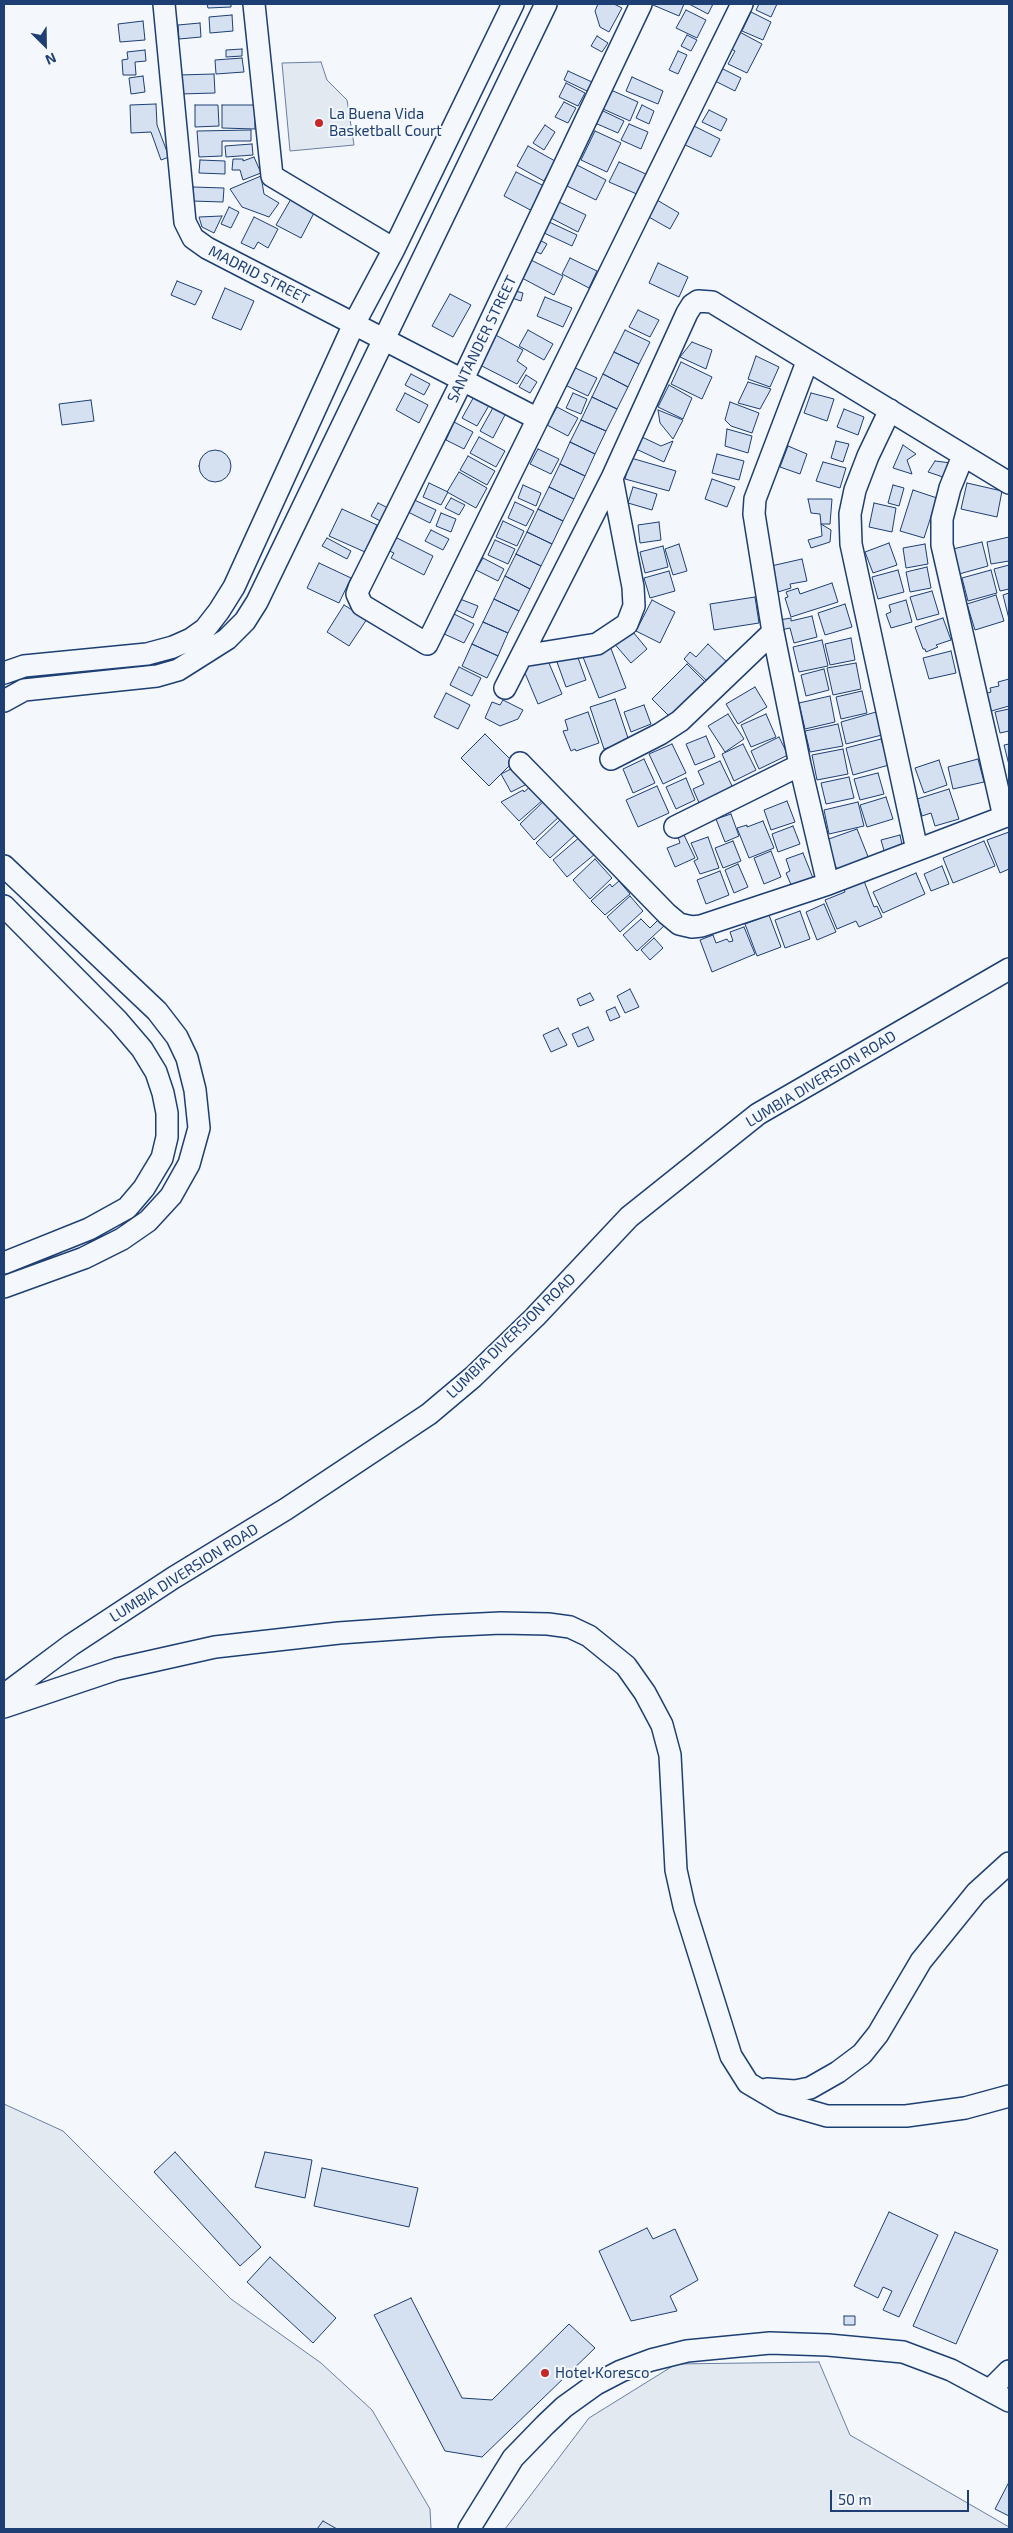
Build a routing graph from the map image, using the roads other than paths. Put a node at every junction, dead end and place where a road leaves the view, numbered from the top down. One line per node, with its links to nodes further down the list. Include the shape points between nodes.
1 (164, 4): 8 (street, MADRID STREET, via 184,222 188,231 207,248)
2 (254, 4): 7 (street, via 272,176)
3 (513, 4): 7 (street)
4 (546, 4): 9 (street)
5 (641, 4): 11 (street, SANTANDER STREET)
6 (742, 4): 13 (street)
7 (394, 249): 8 (street)
8 (354, 324): 9 (street, MADRID STREET); 17 (street)
9 (383, 339): 11 (street, MADRID STREET); 18 (street)
10 (807, 362): 12 (street); 15 (street, via 712,302 698,301 687,313); 19 (street, via 755,499 756,531)
11 (463, 379): 13 (street, MADRID STREET); 13 (street, SANTANDER STREET, via 357,594 367,609 427,644)
12 (890, 410): 14 (street); 29 (street, via 855,490 850,514 851,544)
13 (538, 419)
14 (963, 456): 16 (street); 27 (street, via 942,519 942,545)
15 (612, 478): 20 (street); 20 (street, via 633,586 634,606 627,624 597,644)
16 (1009, 483)
17 (261, 524): 18 (street); 21 (street, via 234,586 205,629 191,639 147,654 24,666)
18 (288, 535): 23 (street, via 257,602 244,622 200,658 178,670 157,676 24,690)
19 (773, 632): 24 (street, via 680,721); 26 (street)
20 (522, 656): 22 (street)
21 (4, 673)
22 (505, 688)
23 (4, 701)
24 (611, 759)
25 (520, 762): 31 (street, via 679,924 701,926)
26 (800, 764): 28 (street); 31 (street)
27 (1007, 816): 29 (street)
28 (675, 827)
29 (917, 850): 31 (street)
30 (4, 866): 35 (street, via 158,1011 177,1037 187,1058 199,1128 189,1164 171,1196 148,1221 122,1239 84,1258)
31 (828, 884)
32 (4, 906): 34 (street, via 142,1049 156,1072 163,1093 167,1129 162,1158 127,1208 89,1229)
33 (1009, 969): 36 (street, LUMBIA DIVERSION ROAD, via 758,1114 629,1217 535,1317 473,1378 429,1414 71,1645)
34 (4, 1263)
35 (4, 1287)
36 (4, 1695)
37 (4, 1707): 39 (street, via 118,1669 215,1647 339,1633 501,1623 570,1627 589,1636 626,1666 662,1725 670,1755 676,1870 684,1906 731,2056)
38 (1009, 1863): 39 (street, via 976,1892 921,1961 878,2034 862,2054 810,2088 795,2091)
39 (755, 2088): 40 (street, via 782,2103 826,2116 906,2116 965,2108)
40 (1009, 2096)
41 (1009, 2371): 42 (street)
42 (990, 2390): 43 (street); 44 (street, via 951,2370 903,2352 871,2348 770,2343 687,2351 651,2360 596,2384 564,2407 513,2458)
43 (1009, 2401)
44 (469, 2529)

